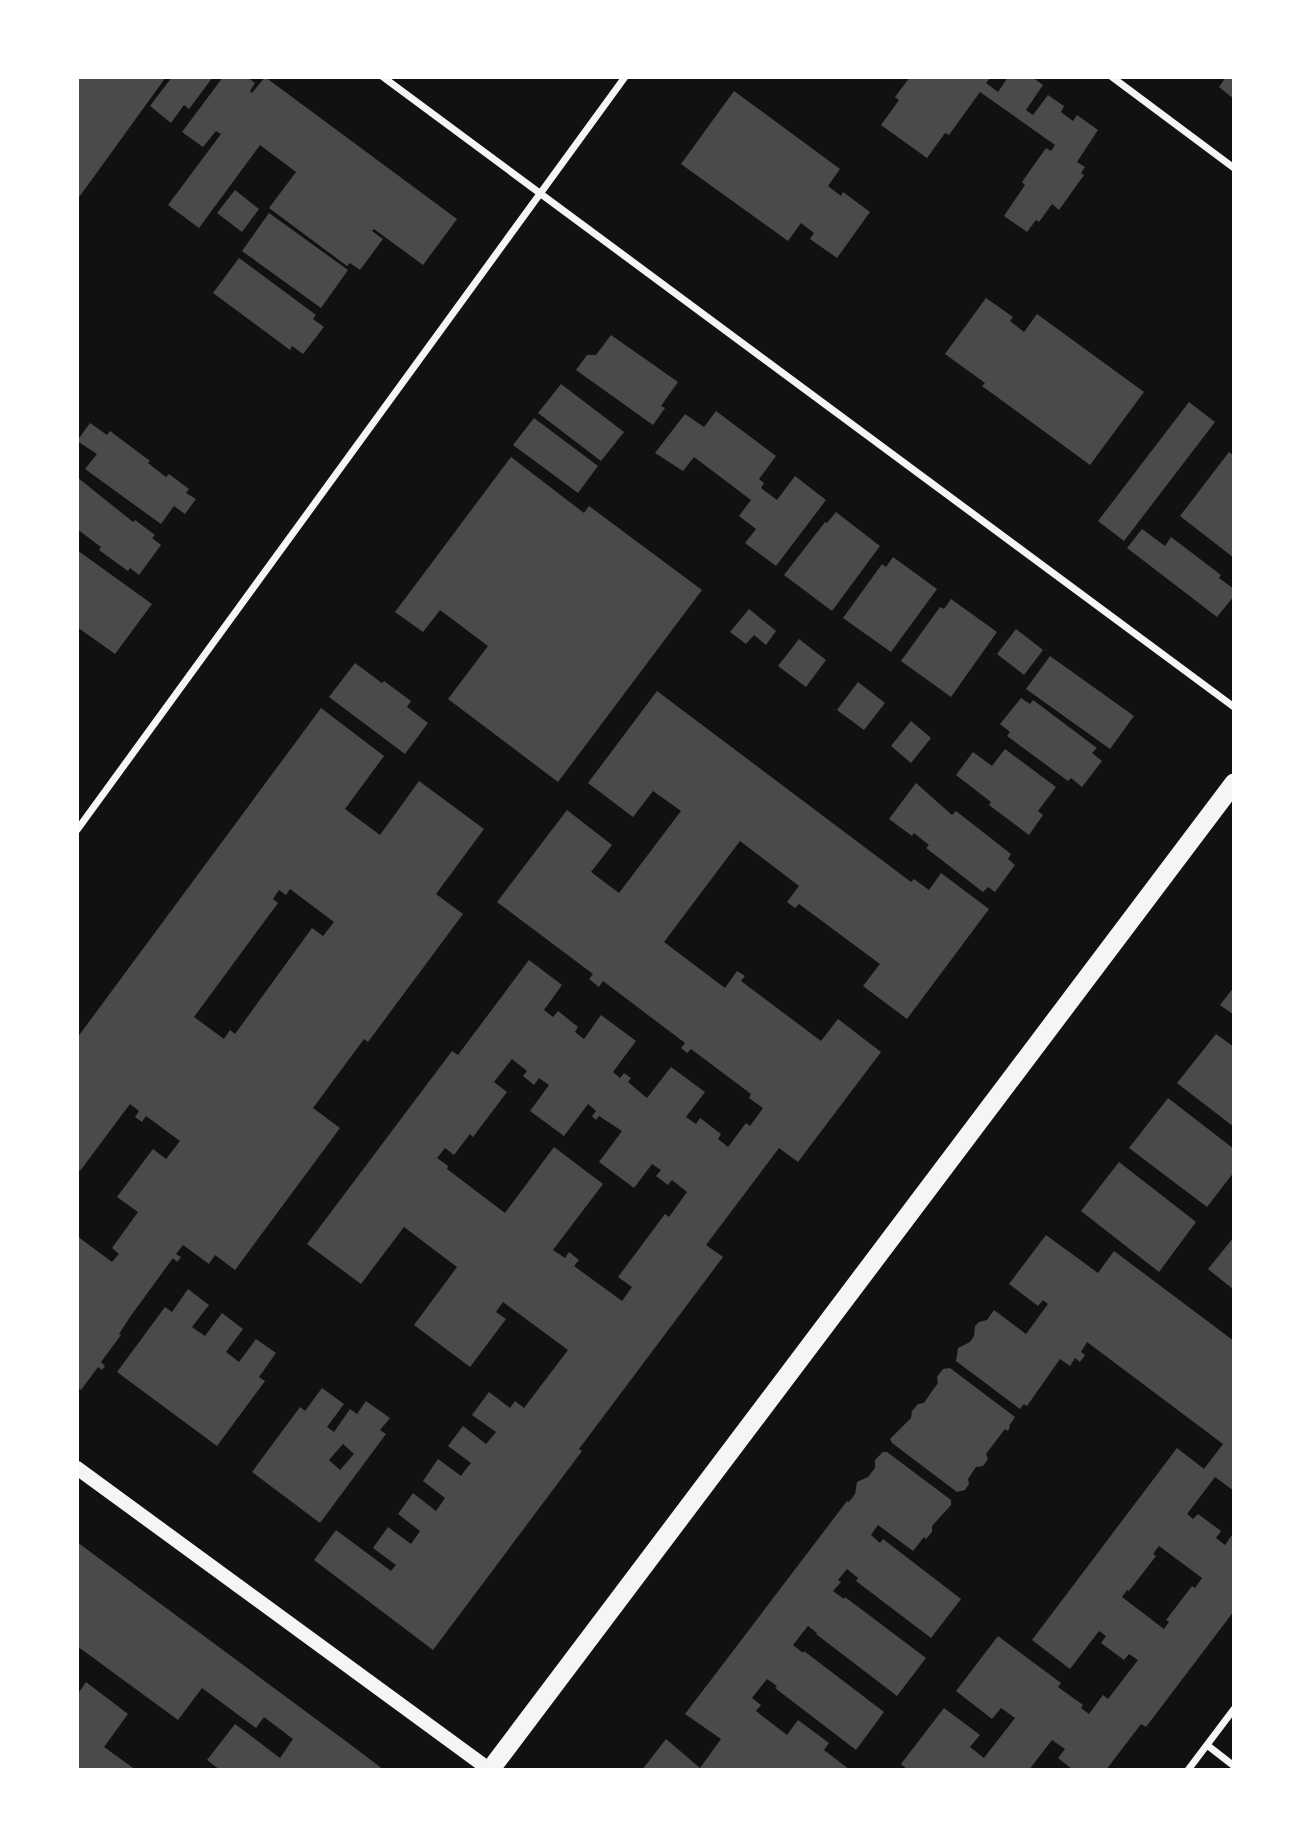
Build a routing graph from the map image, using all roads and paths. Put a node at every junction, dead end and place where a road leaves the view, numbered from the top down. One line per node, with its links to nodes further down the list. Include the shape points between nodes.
1 (383, 77): 5 (street)
2 (625, 77): 5 (street)
3 (1112, 77): 4 (street)
4 (1234, 167)
5 (541, 194): 6 (street); 8 (street)
6 (1234, 707)
7 (1234, 783): 13 (highway)
8 (77, 830)
9 (77, 1468): 13 (main road)
10 (1234, 1709): 11 (street)
11 (1206, 1745): 12 (street); 14 (street)
12 (1234, 1766)
13 (490, 1770)
14 (1188, 1770)

